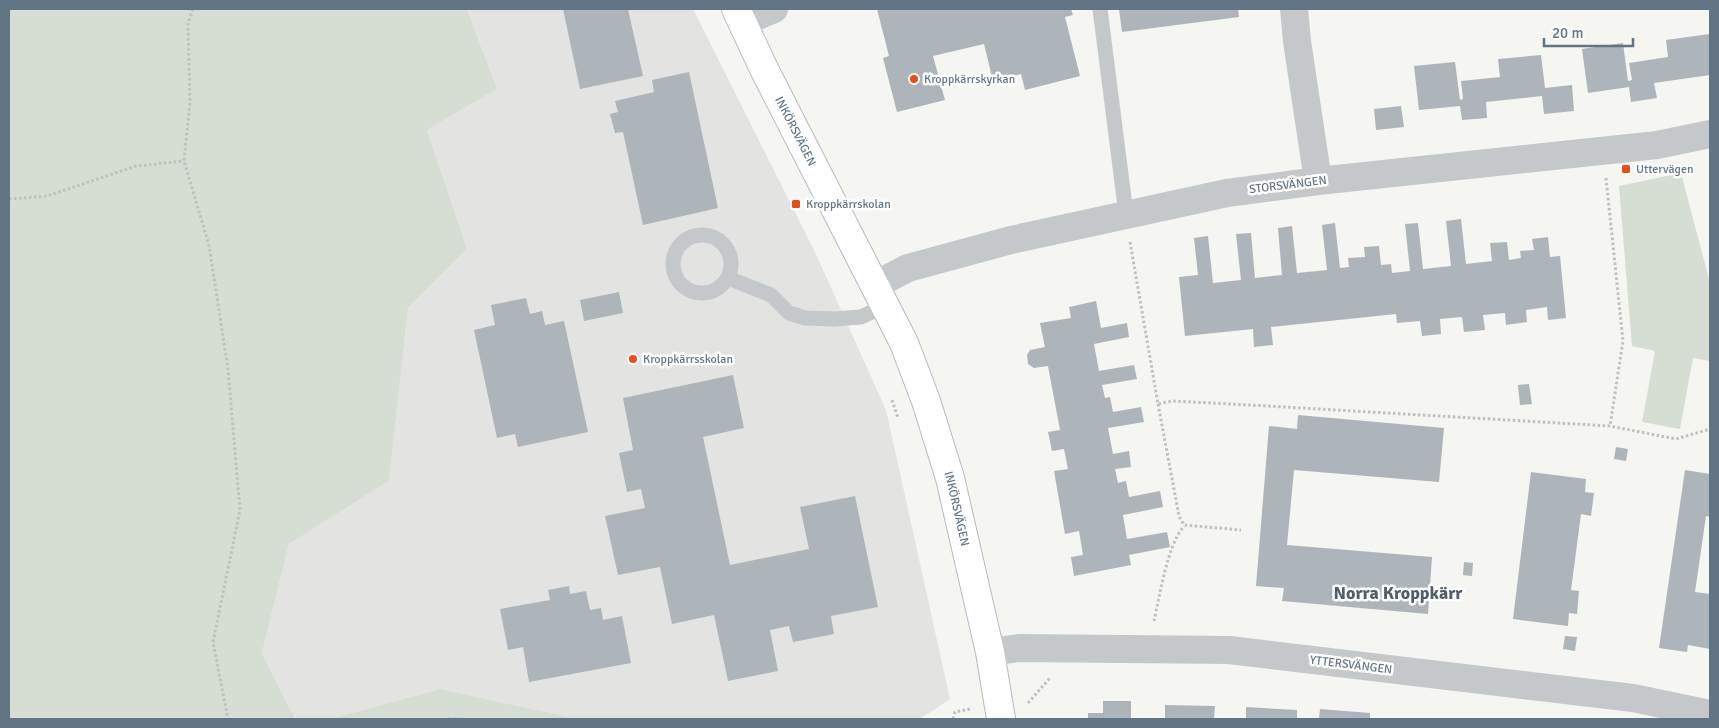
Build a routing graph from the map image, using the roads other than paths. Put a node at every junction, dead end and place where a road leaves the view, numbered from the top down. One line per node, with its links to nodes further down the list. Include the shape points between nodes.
1 (774, 9): 4 (street)
2 (1100, 9): 7 (lane)
3 (1294, 9): 6 (street)
4 (740, 16): 9 (street, INKÖRSVÄGEN)
5 (1710, 134): 6 (street, STORSVÄNGEN, via 1657,145)
6 (1318, 181): 7 (street, STORSVÄNGEN, via 1227,193)
7 (1126, 214): 9 (street, STORSVÄNGEN, via 1010,240 908,268)
8 (728, 278): 9 (lane, via 771,295 789,314 805,318 860,317)
9 (880, 295): 10 (street, INKÖRSVÄGEN, via 904,343 950,478)
10 (990, 652): 11 (street, YTTERSVÄNGEN, via 1019,648 1239,651 1633,698); 12 (street, INKÖRSVÄGEN)
11 (1710, 714)
12 (1001, 719)

